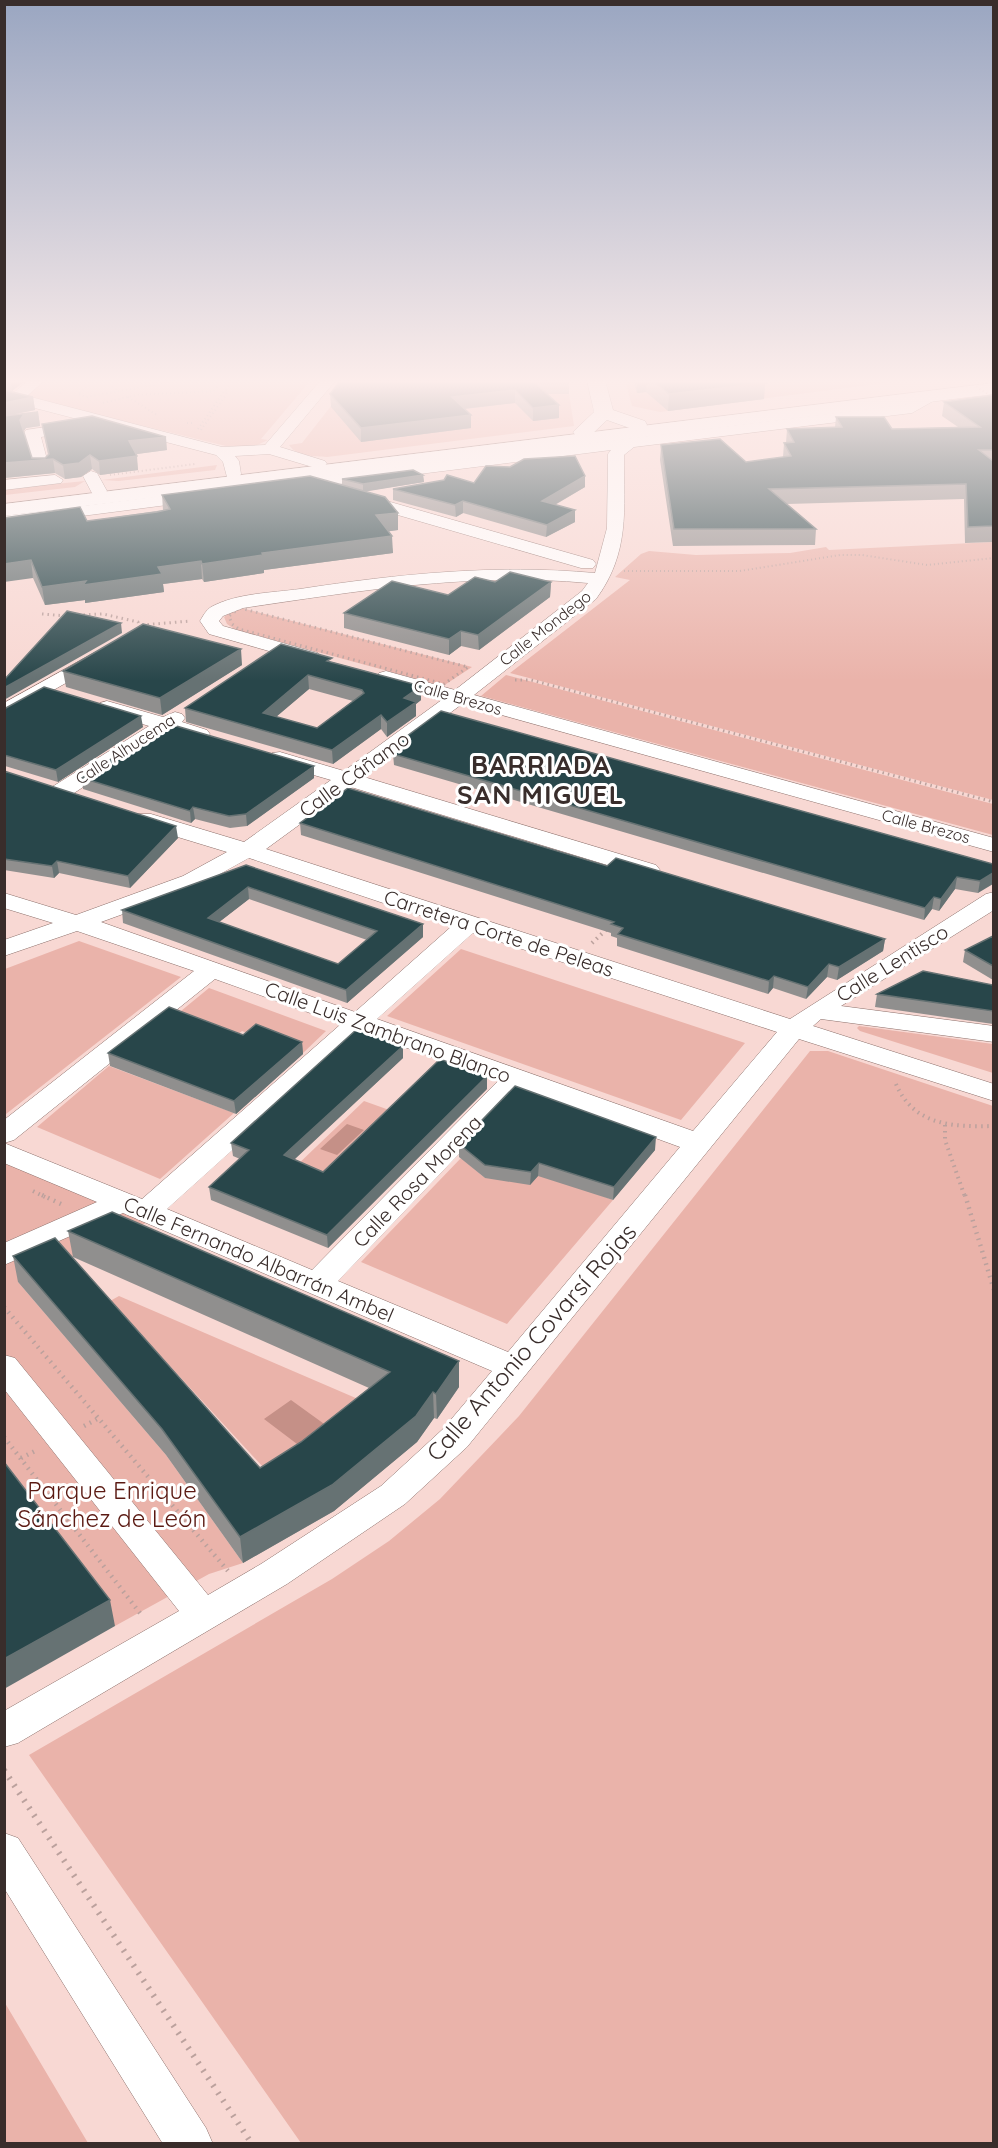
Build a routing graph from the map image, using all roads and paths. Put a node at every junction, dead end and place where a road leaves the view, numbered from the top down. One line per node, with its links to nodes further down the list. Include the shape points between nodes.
1 (53, 480): 10 (street)
2 (99, 480): 8 (main road)
3 (99, 480): 8 (path)
4 (248, 480): 14 (main road)
5 (367, 480): 9 (street)
6 (412, 480): 12 (street, via 352,488)
7 (620, 480): 17 (street, via 615,544)
8 (94, 481): 13 (main road)
9 (307, 483): 12 (street, Calle Mondego); 15 (street)
10 (4, 485)
11 (400, 493): 12 (street)
12 (353, 496): 17 (street, Calle Mondego)
13 (4, 501)
14 (4, 510)
15 (4, 521)
16 (993, 558): 17 (path, via 927,565 840,555 740,571)
17 (603, 574): 20 (street, via 402,579 238,603 216,612); 30 (street, Calle Mondego, via 589,595)
18 (240, 608): 26 (path)
19 (42, 614): 21 (path, via 103,614 130,618)
20 (209, 621): 21 (path); 24 (street, via 216,630)
21 (141, 628): 29 (street)
22 (239, 629): 30 (path)
23 (207, 647): 24 (street, via 262,661)
24 (282, 649): 25 (street)
25 (326, 660)
26 (468, 667)
27 (369, 672): 30 (street, Calle Brezos)
28 (512, 680): 40 (path, via 531,680)
29 (43, 689): 31 (street); 34 (street)
30 (451, 690): 38 (street, Calle Cáñamo); 43 (street, Calle Brezos)
31 (65, 696)
32 (87, 702): 35 (street)
33 (195, 705): 35 (street, Calle Alhucema)
34 (4, 712)
35 (165, 724): 36 (street); 39 (street, Calle Alhucema, via 49,788)
36 (220, 740)
37 (263, 753): 38 (street)
38 (346, 779): 44 (street, Calle Cáñamo); 47 (street)
39 (82, 799)
40 (993, 802)
41 (117, 810): 42 (street, Carretera Corte de Peleas)
42 (185, 832): 44 (street, Carretera Corte de Peleas); 48 (street, via 201,847 201,866)
43 (993, 845)
44 (253, 852): 45 (street, Carretera Corte de Peleas); 46 (street); 48 (street)
45 (309, 869): 46 (street, via 256,865); 53 (street, Carretera Corte de Peleas)
46 (225, 871): 48 (street)
47 (673, 878)
48 (193, 879): 52 (street)
49 (993, 899): 57 (street, Calle Lentisco, via 902,946)
50 (4, 900): 52 (street, Calle Luis Zambrano Blanco)
51 (615, 920): 55 (path)
52 (76, 922): 54 (street); 56 (street, Calle Luis Zambrano Blanco)
53 (469, 924): 55 (street, Carretera Corte de Peleas); 58 (street)
54 (4, 949)
55 (576, 959): 57 (street, Carretera Corte de Peleas)
56 (212, 969): 58 (street, Calle Luis Zambrano Blanco); 65 (street)
57 (805, 1020): 59 (street); 60 (street, Carretera Corte de Peleas); 66 (street, Calle Antonio Covarsí Rojas)
58 (359, 1022): 61 (street, Calle Luis Zambrano Blanco); 68 (street)
59 (993, 1034)
60 (897, 1062): 62 (street, Carretera Corte de Peleas); 63 (path, via 898,1092 912,1107)
61 (516, 1078): 66 (street, Calle Luis Zambrano Blanco); 70 (street, Calle Rosa Morena)
62 (993, 1093)
63 (945, 1125): 64 (path); 71 (path, via 945,1140 976,1226)
64 (993, 1126)
65 (4, 1134)
66 (698, 1143): 74 (street, Calle Antonio Covarsí Rojas)
67 (4, 1152): 68 (street, Calle Fernando Albarrán Ambel)
68 (135, 1207): 69 (street); 70 (street, Calle Fernando Albarrán Ambel)
69 (4, 1255)
70 (317, 1284): 74 (street, Calle Fernando Albarrán Ambel)
71 (993, 1290)
72 (4, 1307): 76 (path)
73 (4, 1366): 77 (street)
74 (514, 1367): 77 (street, Calle Antonio Covarsí Rojas, via 455,1438 393,1495 274,1574)
75 (4, 1437): 78 (path)
76 (231, 1574)
77 (203, 1615): 79 (street, Calle Antonio Covarsí Rojas)
78 (147, 1622)
79 (4, 1731)
80 (4, 1770): 83 (path)
81 (4, 1851): 82 (street)
82 (190, 2144)
83 (252, 2144)

